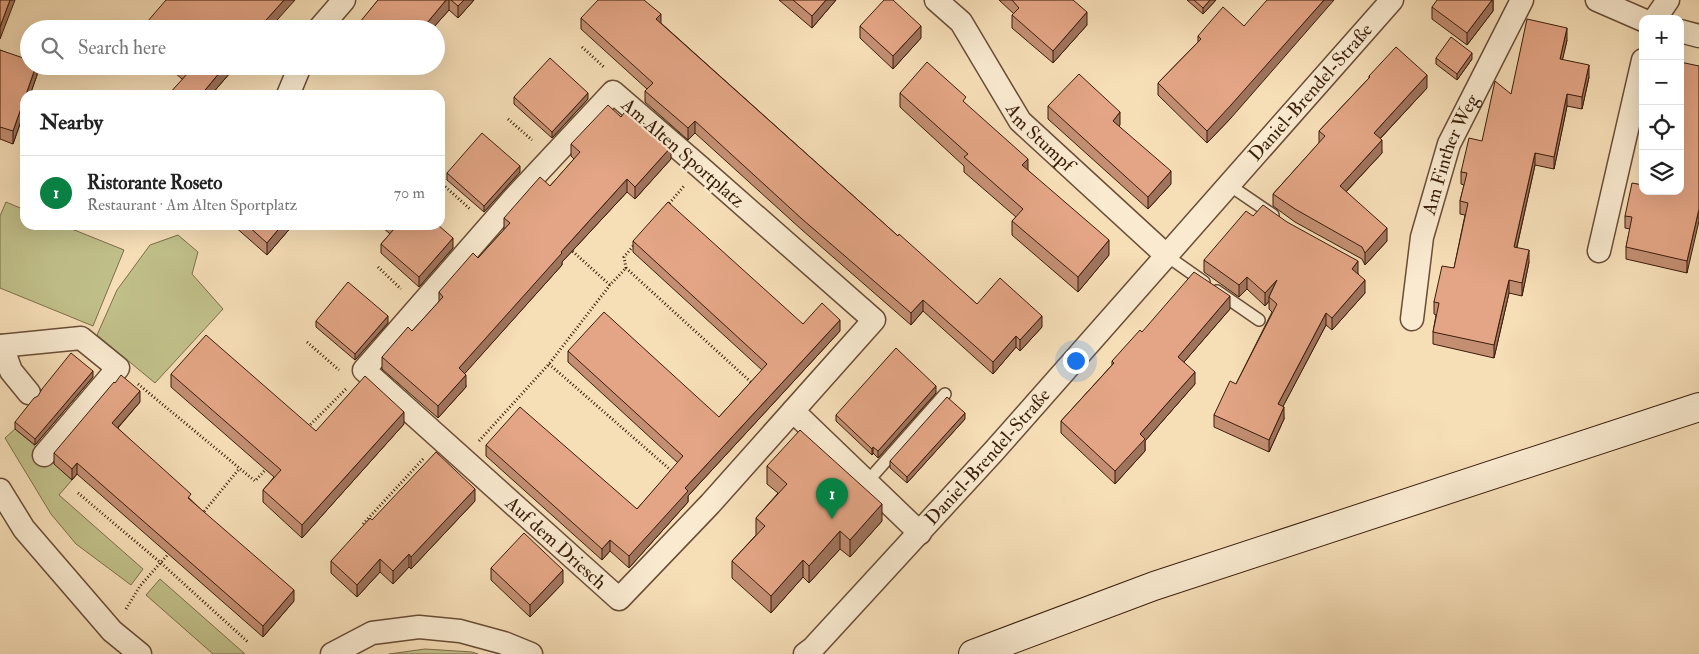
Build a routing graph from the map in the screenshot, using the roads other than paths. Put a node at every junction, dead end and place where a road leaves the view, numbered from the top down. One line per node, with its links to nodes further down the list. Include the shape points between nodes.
1 (344, 0): 9 (street)
2 (936, 0): 18 (street, Am Stumpf, via 961,22 1020,121)
3 (1392, 0): 15 (street, Daniel-Brendel-Straße)
4 (1522, 0): 19 (street, Am Finther Weg, via 1449,144 1422,237)
5 (1596, 0): 8 (street)
6 (1668, 0): 7 (street)
7 (1657, 15)
8 (1639, 18)
9 (327, 20)
10 (1684, 32): 11 (street)
11 (1699, 36)
12 (296, 75): 14 (street)
13 (1639, 77): 17 (street)
14 (290, 90)
15 (1229, 185): 16 (lane); 18 (street, Daniel-Brendel-Straße)
16 (1284, 222)
17 (1599, 251)
18 (1167, 256): 20 (lane); 30 (street, Daniel-Brendel-Straße)
19 (1412, 319)
20 (1259, 320)
21 (1, 346): 23 (street, via 11,371); 27 (street, via 81,338 118,368)
22 (358, 376): 26 (street, Auf dem Driesch, via 441,439 619,599); 26 (street, Am Alten Sportplatz, via 613,92 874,320)
23 (29, 393)
24 (945, 394): 28 (lane)
25 (1699, 407): 35 (main road, via 1154,586)
26 (790, 414): 28 (street)
27 (44, 455)
28 (867, 482): 30 (street)
29 (0, 490): 31 (street, via 24,529 112,631)
30 (920, 533): 34 (street, Daniel-Brendel-Straße)
31 (140, 654)
32 (332, 654): 33 (street, via 372,633 419,627 460,631)
33 (531, 654)
34 (805, 654)
35 (973, 654)

